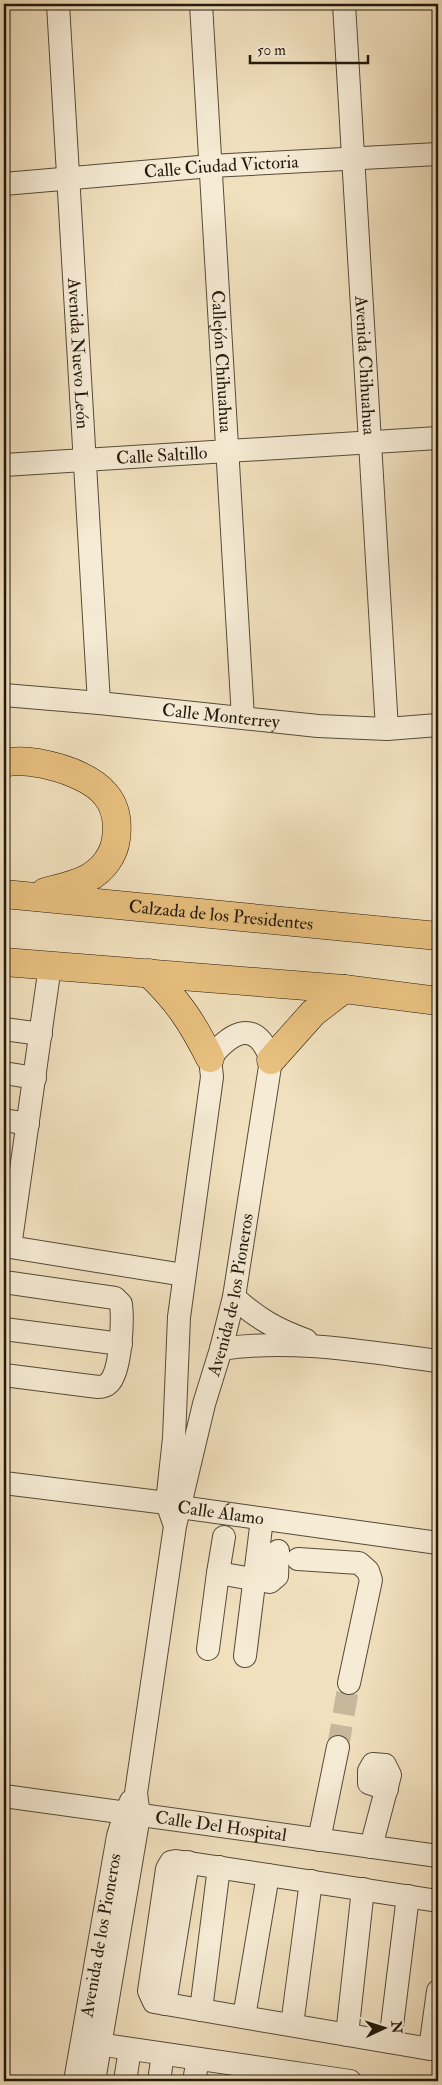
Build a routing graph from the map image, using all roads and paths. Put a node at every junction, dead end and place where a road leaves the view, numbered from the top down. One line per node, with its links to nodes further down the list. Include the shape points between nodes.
1 (58, 4): 7 (street, Avenida Nuevo León)
2 (202, 4): 6 (street, Callejón Chihuahua)
3 (344, 4): 5 (street, Avenida Chihuahua)
4 (438, 154): 5 (street, Calle Ciudad Victoria)
5 (353, 158): 6 (street, Calle Ciudad Victoria); 10 (street, Avenida Chihuahua)
6 (211, 166): 7 (street, Calle Ciudad Victoria); 11 (street, Callejón Chihuahua)
7 (68, 179): 8 (street, Calle Ciudad Victoria); 12 (street, Avenida Nuevo León)
8 (4, 184)
9 (438, 438): 10 (street, Calle Saltillo)
10 (370, 442): 11 (street, Calle Saltillo); 18 (street, Avenida Chihuahua)
11 (227, 451): 12 (street, Calle Saltillo); 16 (street, Callejón Chihuahua)
12 (84, 460): 13 (street, Calle Saltillo); 15 (street, Avenida Nuevo León)
13 (4, 465)
14 (4, 695): 15 (street, Calle Monterrey)
15 (99, 703): 16 (street, Calle Monterrey)
16 (243, 718): 18 (street, Calle Monterrey, via 318,726)
17 (438, 724): 18 (street, Calle Monterrey)
18 (387, 728)
19 (4, 762): 20 (highway, via 40,762 69,771 94,785 106,794 118,827 115,848 107,862 90,877 72,885)
20 (15, 895): 21 (highway, Calzada de los Presidentes)
21 (438, 936)
22 (4, 962): 23 (highway)
23 (50, 966): 24 (highway); 28 (street)
24 (149, 973): 25 (highway); 29 (highway, via 184,1012)
25 (344, 990): 26 (highway); 30 (highway, via 313,1013)
26 (438, 1001)
27 (4, 1029): 28 (street)
28 (41, 1034): 32 (street)
29 (210, 1058): 30 (street, via 223,1042 241,1033 261,1040); 38 (street, Avenida de los Pioneros, via 212,1077)
30 (271, 1060): 40 (street, Avenida de los Pioneros)
31 (4, 1073): 32 (street)
32 (34, 1078): 34 (street)
33 (4, 1120): 34 (street)
34 (28, 1124): 35 (street)
35 (13, 1165): 36 (street)
36 (9, 1216): 37 (street)
37 (10, 1248): 38 (street); 39 (street)
38 (184, 1275): 47 (street, Avenida de los Pioneros)
39 (4, 1283): 42 (street, via 119,1300 123,1321)
40 (234, 1297): 43 (street, via 260,1320 278,1330); 44 (street, Avenida de los Pioneros)
41 (4, 1329): 42 (street)
42 (121, 1344): 46 (street, via 113,1378 104,1386)
43 (324, 1346): 44 (street, via 261,1344); 45 (street)
44 (221, 1348): 48 (street, Avenida de los Pioneros)
45 (438, 1361)
46 (4, 1375)
47 (176, 1400): 48 (street, via 190,1408); 50 (street, Avenida de los Pioneros)
48 (204, 1404): 50 (street, Avenida de los Pioneros)
49 (4, 1482): 50 (street, Calle Álamo)
50 (174, 1512): 51 (street, Calle Álamo); 62 (street, Avenida de los Pioneros)
51 (262, 1519): 53 (street, Calle Álamo); 55 (street)
52 (224, 1537): 54 (street)
53 (438, 1543)
54 (218, 1573): 55 (street); 56 (street)
55 (254, 1580): 57 (street); 58 (street, via 274,1580 288,1555 359,1563 368,1571 371,1580)
56 (208, 1649)
57 (245, 1656)
58 (348, 1683)
59 (338, 1747): 63 (street)
60 (387, 1789): 64 (street)
61 (4, 1796): 62 (street, Calle Del Hospital)
62 (132, 1815): 63 (street, Calle Del Hospital); 78 (street, Avenida de los Pioneros, via 118,1836)
63 (319, 1840): 64 (street, Calle Del Hospital)
64 (371, 1848): 65 (street, Calle Del Hospital)
65 (438, 1856)
66 (219, 1867): 67 (street); 73 (street); 73 (street, via 188,1862 165,2004)
67 (268, 1875): 68 (street); 74 (street)
68 (311, 1882): 69 (street); 75 (street)
69 (364, 1889): 70 (street); 76 (street)
70 (408, 1896): 71 (street); 77 (street)
71 (438, 1901)
72 (438, 1992): 80 (street)
73 (201, 2010): 74 (street)
74 (244, 2017): 75 (street)
75 (292, 2025): 76 (street)
76 (347, 2034): 77 (street)
77 (390, 2042): 80 (street)
78 (90, 2043): 79 (street); 84 (street, Avenida de los Pioneros); 85 (street, Avenida de los Pioneros)
79 (130, 2049): 81 (street); 86 (street)
80 (434, 2050)
81 (163, 2054): 82 (street); 87 (street)
82 (198, 2059): 83 (street); 88 (street)
83 (226, 2072): 89 (street)
84 (75, 2081)
85 (94, 2081)
86 (126, 2081)
87 (159, 2081)
88 (194, 2081)
89 (350, 2081)

